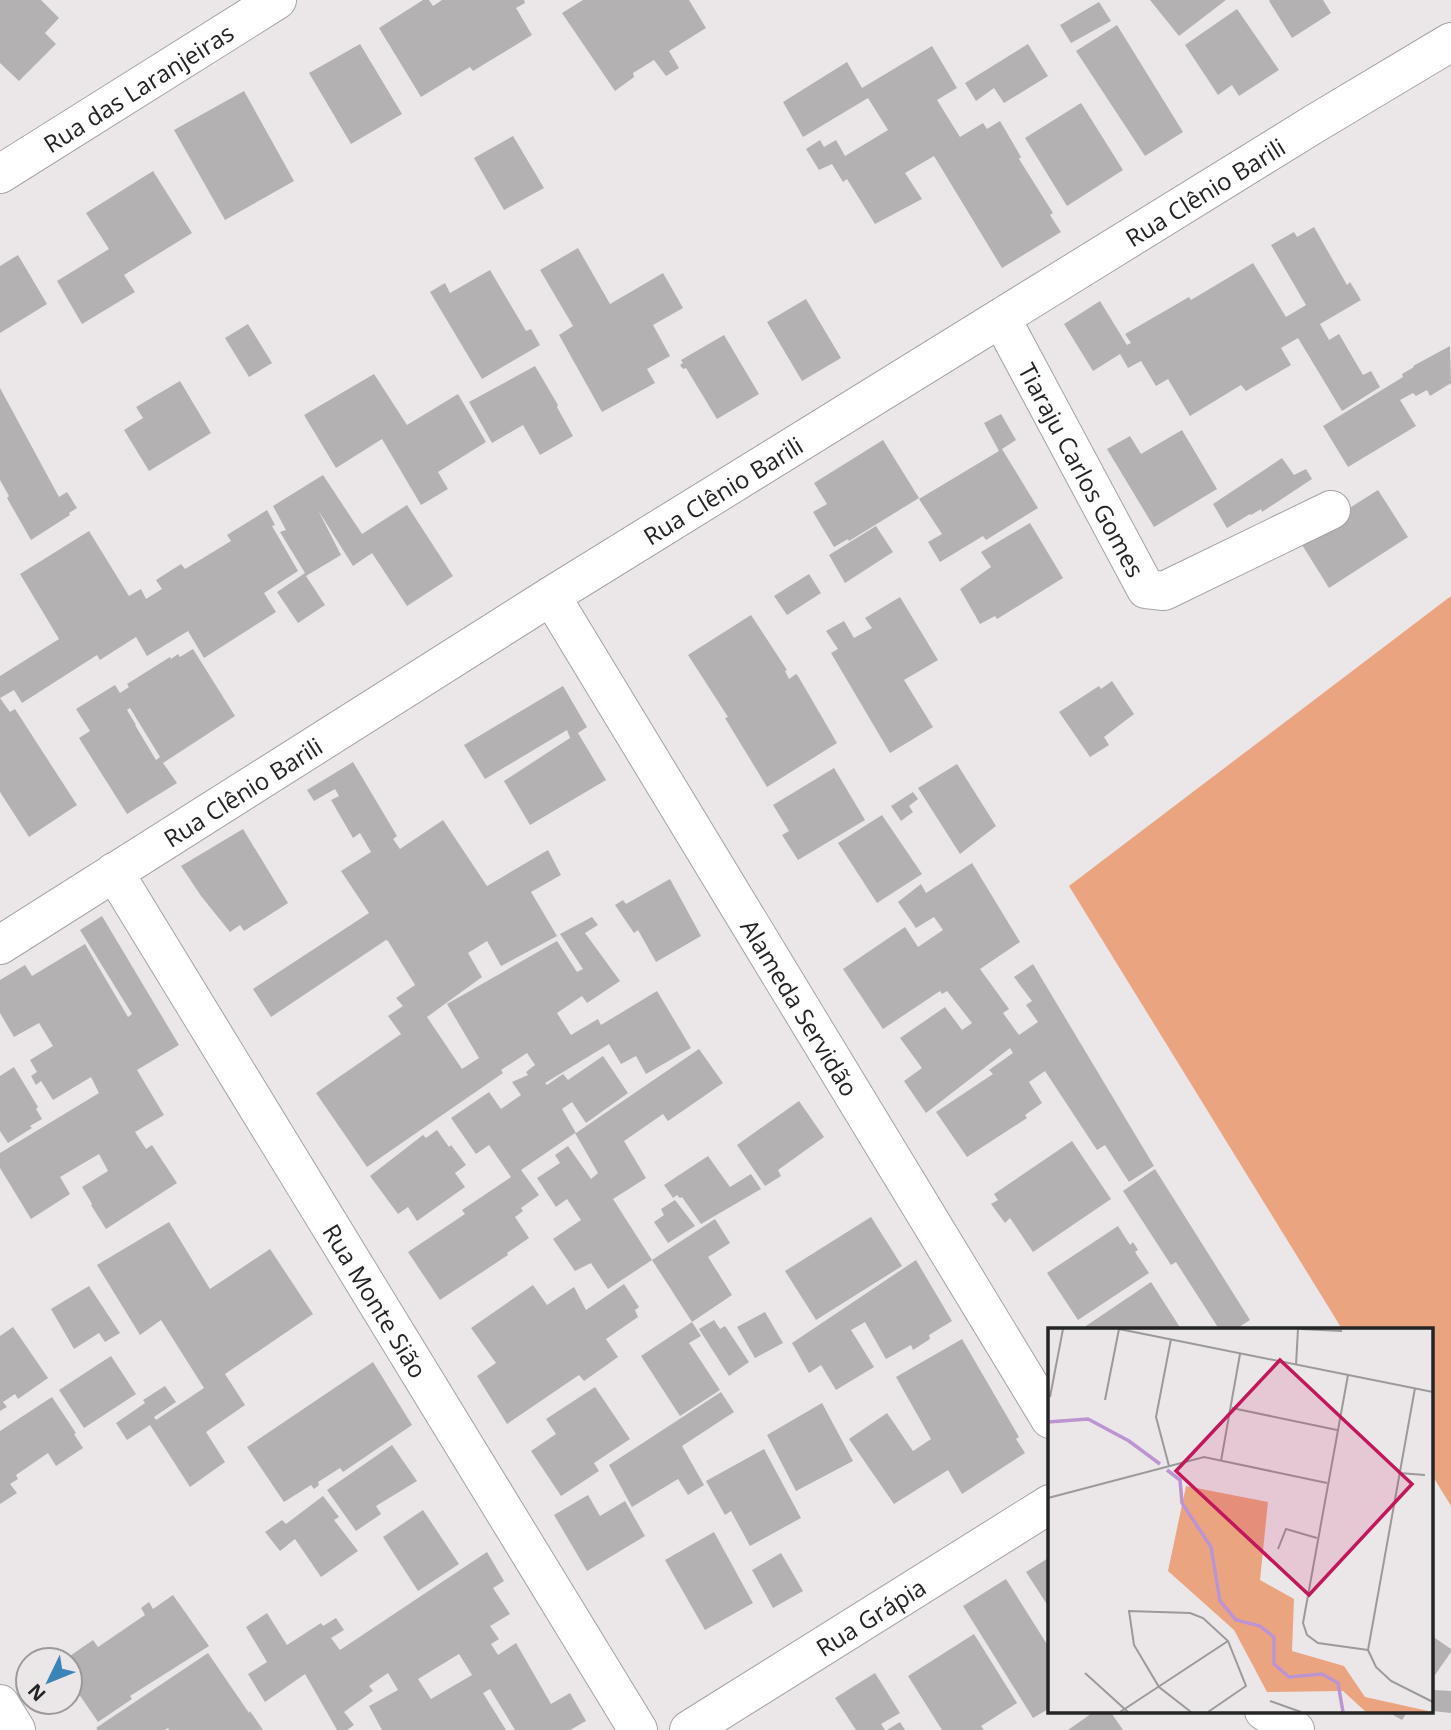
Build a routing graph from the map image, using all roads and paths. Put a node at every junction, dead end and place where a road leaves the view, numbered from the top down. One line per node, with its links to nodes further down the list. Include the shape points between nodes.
1 (277, 0): 3 (street, Rua das Laranjeiras)
2 (1451, 42): 4 (street, Rua Clênio Barili)
3 (6, 160)
4 (1001, 318): 5 (street, Tiaraju Carlos Gomes, via 1146,589 1164,591); 6 (street, Rua Clênio Barili)
5 (1331, 510)
6 (551, 596): 7 (street, Rua Clênio Barili); 9 (street, Alameda Servidão)
7 (114, 872): 8 (street, Rua Clênio Barili); 14 (street, Rua Monte Sião)
8 (0, 945)
9 (1048, 1416)
10 (1048, 1505): 15 (street, Rua Grápia)
11 (0, 1704): 13 (street)
12 (1266, 1712): 16 (street)
13 (16, 1730)
14 (638, 1730)
15 (689, 1730)
16 (1295, 1730)

